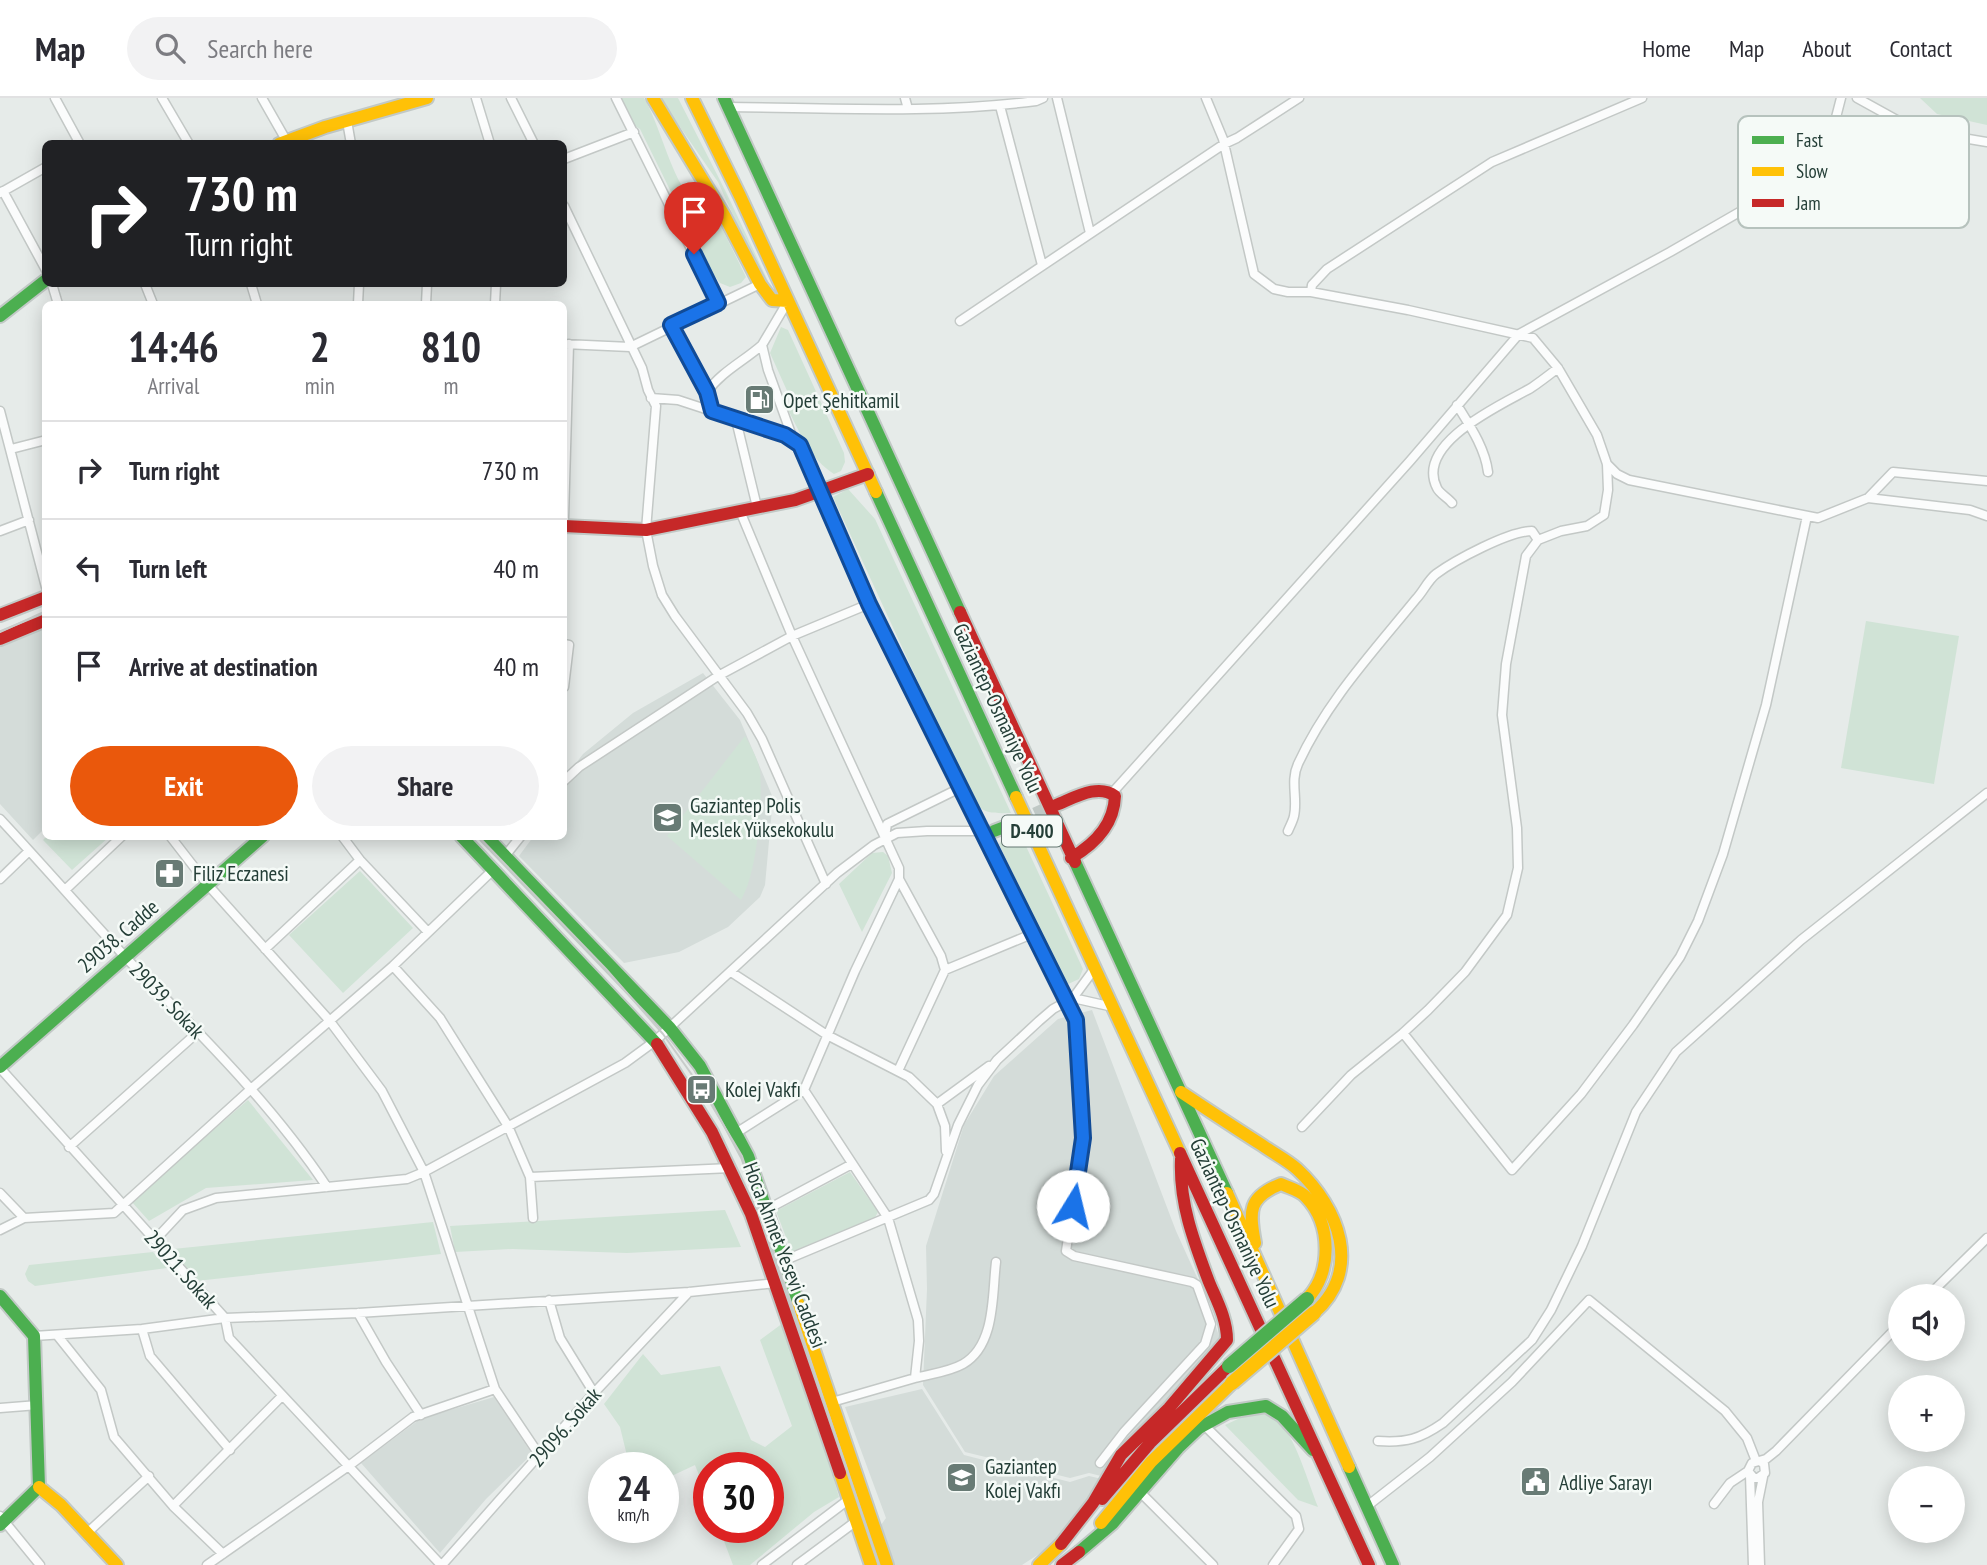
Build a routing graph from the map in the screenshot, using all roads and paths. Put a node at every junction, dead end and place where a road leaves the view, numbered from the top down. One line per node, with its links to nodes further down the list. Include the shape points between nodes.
1 (55, 98): 26 (street)
2 (162, 98): 27 (street)
3 (262, 98): 28 (street)
4 (476, 98): 31 (street)
5 (511, 98): 32 (street)
6 (617, 98): 24 (street)
7 (653, 98): 44 (main road)
8 (692, 98): 46 (main road, Gaziantep-Osmaniye Yolu / D-400)
9 (905, 98): 20 (street)
10 (1043, 98): 19 (street)
11 (1057, 98): 40 (street)
12 (1206, 98): 34 (street)
13 (1298, 98): 34 (street)
14 (1642, 98): 45 (street, via 1492,162 1327,269)
15 (1841, 98): 21 (street)
16 (1857, 98): 22 (street)
17 (421, 99): 23 (main road)
18 (727, 103): 20 (street); 111 (main road, Gaziantep-Osmaniye Yolu / D-400)
19 (1000, 106): 20 (street); 42 (street)
20 (908, 109)
21 (1836, 116)
22 (1890, 116)
23 (347, 121): 29 (main road); 30 (street)
24 (634, 132): 35 (street); 47 (street)
25 (1969, 139): 33 (street)
26 (78, 140)
27 (186, 140)
28 (282, 140)
29 (289, 140)
30 (350, 140)
31 (489, 140)
32 (532, 140)
33 (1987, 142)
34 (1224, 144): 40 (street); 45 (street, via 1254,275 1274,289)
35 (567, 158)
36 (42, 169): 37 (street)
37 (2, 192): 41 (street)
38 (567, 212): 54 (street)
39 (1738, 213): 51 (street)
40 (1090, 233): 42 (street)
41 (42, 263)
42 (1042, 265): 49 (street)
43 (42, 283): 48 (main road)
44 (760, 284): 46 (main road, via 772,300); 47 (street)
45 (1311, 292): 51 (street)
46 (788, 300): 53 (street); 68 (main road, Gaziantep-Osmaniye Yolu / D-400)
47 (718, 303): 50 (street)
48 (0, 316)
49 (960, 321)
50 (671, 325): 54 (street); 56 (street)
51 (1519, 334): 55 (street, via 1533,338); 58 (street)
52 (567, 344): 54 (street)
53 (762, 345): 56 (street); 63 (street)
54 (630, 347): 57 (street)
55 (1558, 368): 62 (street); 66 (street, via 1597,435)
56 (707, 392): 60 (street)
57 (651, 398): 60 (street, via 678,400); 79 (street, via 656,407)
58 (1457, 405): 62 (street); 94 (street)
59 (0, 411): 65 (street)
60 (712, 411): 61 (street)
61 (736, 420): 63 (street); 73 (street)
62 (1469, 424): 67 (street); 72 (street, via 1445,446 1434,467 1437,489)
63 (793, 439): 70 (street)
64 (42, 441): 65 (street)
65 (11, 449): 77 (street)
66 (1607, 464): 76 (street, via 1629,480); 81 (street, via 1604,515 1587,526)
67 (1488, 472)
68 (868, 474): 70 (main road); 124 (main road, Gaziantep-Osmaniye Yolu / D-400)
69 (1987, 481): 71 (street, via 1893,472)
70 (820, 491): 73 (main road); 84 (street)
71 (1868, 498): 75 (street); 76 (street, via 1818,518)
72 (1452, 503)
73 (757, 507): 74 (main road)
74 (740, 511): 79 (main road); 87 (street)
75 (1987, 515)
76 (1807, 516): 132 (street, via 1766,705 1708,896 1680,957 1581,1094 1512,1170)
77 (29, 520): 80 (street); 82 (street)
78 (567, 526): 79 (main road)
79 (646, 530): 91 (street, via 662,595)
80 (0, 531)
81 (1538, 540): 100 (street, via 1532,531 1522,531 1434,575 1368,654 1297,765 1295,815); 132 (street, via 1526,556 1506,664 1502,715 1518,868 1507,915 1465,972)
82 (42, 571)
83 (42, 599): 85 (main road)
84 (869, 604): 87 (street); 93 (street)
85 (0, 615)
86 (42, 622): 88 (main road)
87 (792, 636): 91 (street); 101 (street)
88 (0, 639)
89 (567, 645): 90 (street)
90 (567, 662)
91 (718, 676): 92 (street); 116 (street, via 762,739)
92 (567, 776)
93 (960, 788): 99 (street); 101 (street, via 887,824)
94 (1113, 792): 96 (main road, via 1097,790); 111 (main road, via 1116,803 1103,833)
95 (1987, 793): 186 (street, via 1801,940 1676,1052 1636,1112 1582,1246 1532,1340 1432,1432 1401,1443)
96 (1056, 805)
97 (0, 819): 109 (street, 29039. Sokak)
98 (1015, 823): 99 (main road)
99 (988, 831): 101 (street, via 897,833); 120 (street)
100 (1288, 831)
101 (885, 839): 115 (street, via 899,868); 116 (street)
102 (118, 840): 118 (street)
103 (173, 840): 117 (street)
104 (259, 840): 117 (main road, 29038. Cadde)
105 (345, 840): 112 (street)
106 (465, 840): 113 (main road, Hoca Ahmet Yesevi Caddesi)
107 (490, 840): 110 (main road, Hoca Ahmet Yesevi Caddesi)
108 (518, 840): 110 (street)
109 (29, 851): 114 (street); 118 (street, 29039. Sokak)
110 (505, 856): 130 (main road, Hoca Ahmet Yesevi Caddesi)
111 (1071, 858): 140 (main road, Gaziantep-Osmaniye Yolu / D-400)
112 (360, 860): 119 (street); 121 (street)
113 (493, 870): 119 (street); 134 (main road, Hoca Ahmet Yesevi Caddesi)
114 (0, 879)
115 (899, 880): 125 (street); 133 (street)
116 (826, 884): 126 (street)
117 (208, 885): 121 (street); 122 (main road, 29038. Cadde)
118 (65, 890): 122 (street, 29039. Sokak)
119 (428, 932): 123 (street)
120 (1032, 934): 125 (street); 127 (street)
121 (265, 949): 129 (street)
122 (126, 957): 131 (street, 29039. Sokak); 136 (main road, 29038. Cadde)
123 (393, 966): 129 (street); 142 (street, via 440,1018)
124 (1095, 968): 127 (street); 128 (main road, Gaziantep-Osmaniye Yolu / D-400)
125 (946, 971): 137 (street)
126 (731, 972): 130 (street); 133 (street)
127 (1070, 1000): 128 (street); 135 (street); 192 (street, via 1076,1020 1083,1138 1066,1251 1192,1282 1211,1324 1201,1350)
128 (1113, 1007): 146 (main road, Gaziantep-Osmaniye Yolu / D-400)
129 (329, 1020): 138 (street); 150 (street, via 382,1091)
130 (670, 1028): 134 (street); 144 (main road, Hoca Ahmet Yesevi Caddesi, via 700,1066)
131 (198, 1032): 138 (street, 29039. Sokak); 145 (street)
132 (1404, 1033): 143 (street, via 1351,1075)
133 (827, 1035): 137 (street); 139 (street)
134 (655, 1041): 142 (street, via 625,1063); 149 (main road, Hoca Ahmet Yesevi Caddesi)
135 (997, 1060): 141 (street); 147 (street, via 978,1085)
136 (0, 1067): 145 (street, 29021. Sokak)
137 (898, 1071): 141 (street)
138 (252, 1088): 152 (street, 29039. Sokak); 154 (street)
139 (804, 1090): 144 (street); 148 (street)
140 (1180, 1092): 164 (main road, Gaziantep-Osmaniye Yolu / D-400); 208 (main road, bridge, via 1297,1169 1335,1222 1342,1268 1329,1300 1232,1383 1151,1462)
141 (936, 1104): 147 (street, via 945,1126)
142 (508, 1126): 150 (street); 151 (street)
143 (1302, 1127)
144 (736, 1133): 155 (main road, Hoca Ahmet Yesevi Caddesi)
145 (69, 1147): 154 (street, 29021. Sokak)
146 (1181, 1157): 190 (main road, Gaziantep-Osmaniye Yolu / D-400); 207 (main road, via 1179,1177 1192,1236 1223,1316 1227,1340 1121,1455)
147 (946, 1158): 157 (street, via 929,1200)
148 (852, 1164): 155 (street); 157 (street)
149 (731, 1168): 151 (street); 165 (main road, Hoca Ahmet Yesevi Caddesi)
150 (424, 1172): 152 (street, via 407,1179); 170 (street)
151 (530, 1177): 156 (street)
152 (327, 1187): 161 (street, via 216,1198 183,1210)
153 (0, 1193): 158 (street)
154 (123, 1204): 158 (street, via 114,1213); 161 (street, 29021. Sokak)
155 (766, 1210): 162 (main road, Hoca Ahmet Yesevi Caddesi)
156 (533, 1218)
157 (888, 1218): 162 (street); 177 (street, via 918,1320)
158 (24, 1219): 159 (street)
159 (0, 1230)
160 (1987, 1238): 166 (street)
161 (155, 1240): 172 (street, 29021. Sokak)
162 (783, 1261): 181 (main road, Hoca Ahmet Yesevi Caddesi)
163 (996, 1262): 177 (street, via 990,1324 982,1342 963,1364)
164 (1261, 1268): 202 (main road, Gaziantep-Osmaniye Yolu / D-400); 207 (main road, bridge, via 1251,1223 1252,1204 1257,1195 1281,1184 1304,1195 1317,1215 1326,1254 1325,1274 1316,1292 1229,1366 1150,1443)
165 (776, 1283): 167 (street); 199 (main road, Hoca Ahmet Yesevi Caddesi)
166 (1940, 1284)
167 (689, 1292): 169 (street); 179 (street, 29096. Sokak)
168 (0, 1296): 175 (main road)
169 (549, 1300): 170 (street); 179 (street, via 560,1338)
170 (466, 1305): 171 (street); 178 (street)
171 (358, 1313): 172 (street); 184 (street)
172 (225, 1318): 173 (street); 180 (street, 29021. Sokak, via 229,1338)
173 (142, 1329): 174 (street); 187 (street, via 150,1356)
174 (57, 1335): 175 (street); 196 (street, via 101,1390 114,1437)
175 (34, 1336): 182 (main road)
176 (1888, 1336): 188 (street)
177 (915, 1378): 181 (street)
178 (495, 1389): 184 (street); 189 (street)
179 (594, 1393): 189 (street, 29096. Sokak)
180 (282, 1396): 187 (street); 193 (street, 29021. Sokak)
181 (832, 1402): 218 (main road, Hoca Ahmet Yesevi Caddesi)
182 (38, 1405): 183 (street); 197 (main road)
183 (0, 1408)
184 (421, 1415): 193 (street)
185 (1204, 1425): 190 (main road, via 1222,1414 1266,1406 1282,1416); 198 (main road, via 1167,1458); 222 (street, via 1296,1516 1299,1529)
186 (1378, 1441)
187 (230, 1450): 201 (street)
188 (1776, 1451): 191 (street); 195 (street)
189 (540, 1457): 214 (street, 29096. Sokak)
190 (1321, 1459): 206 (main road, Gaziantep-Osmaniye Yolu / D-400)
191 (1758, 1461): 194 (street, via 1752,1463); 195 (street); 202 (street, via 1725,1411 1589,1300 1512,1382 1430,1457)
192 (1100, 1463)
193 (350, 1465): 209 (street); 214 (street, 29021. Sokak)
194 (1749, 1473): 195 (street, via 1754,1478); 200 (street, via 1730,1483); 210 (street)
195 (1764, 1473): 210 (street, via 1758,1502)
196 (149, 1476): 201 (street); 205 (street)
197 (39, 1487): 203 (main road); 205 (main road)
198 (1141, 1493): 208 (main road, via 1097,1540); 221 (street)
199 (848, 1500): 204 (main road, Hoca Ahmet Yesevi Caddesi); 215 (street)
200 (1714, 1504)
201 (173, 1506): 209 (street)
202 (1366, 1507): 225 (main road, Gaziantep-Osmaniye Yolu / D-400)
203 (1, 1521): 211 (street)
204 (855, 1522): 216 (street); 217 (main road, Hoca Ahmet Yesevi Caddesi)
205 (87, 1533): 212 (main road)
206 (1357, 1540): 223 (main road); 224 (main road, Gaziantep-Osmaniye Yolu / D-400)
207 (1061, 1545): 219 (main road)
208 (1079, 1552): 220 (main road)
209 (223, 1554): 213 (street)
210 (1757, 1562)
211 (40, 1565)
212 (117, 1565)
213 (207, 1565)
214 (442, 1565)
215 (762, 1565)
216 (797, 1565)
217 (871, 1565)
218 (887, 1565)
219 (1039, 1565)
220 (1062, 1565)
221 (1213, 1565)
222 (1273, 1565)
223 (1359, 1565)
224 (1368, 1565)
225 (1393, 1565)

